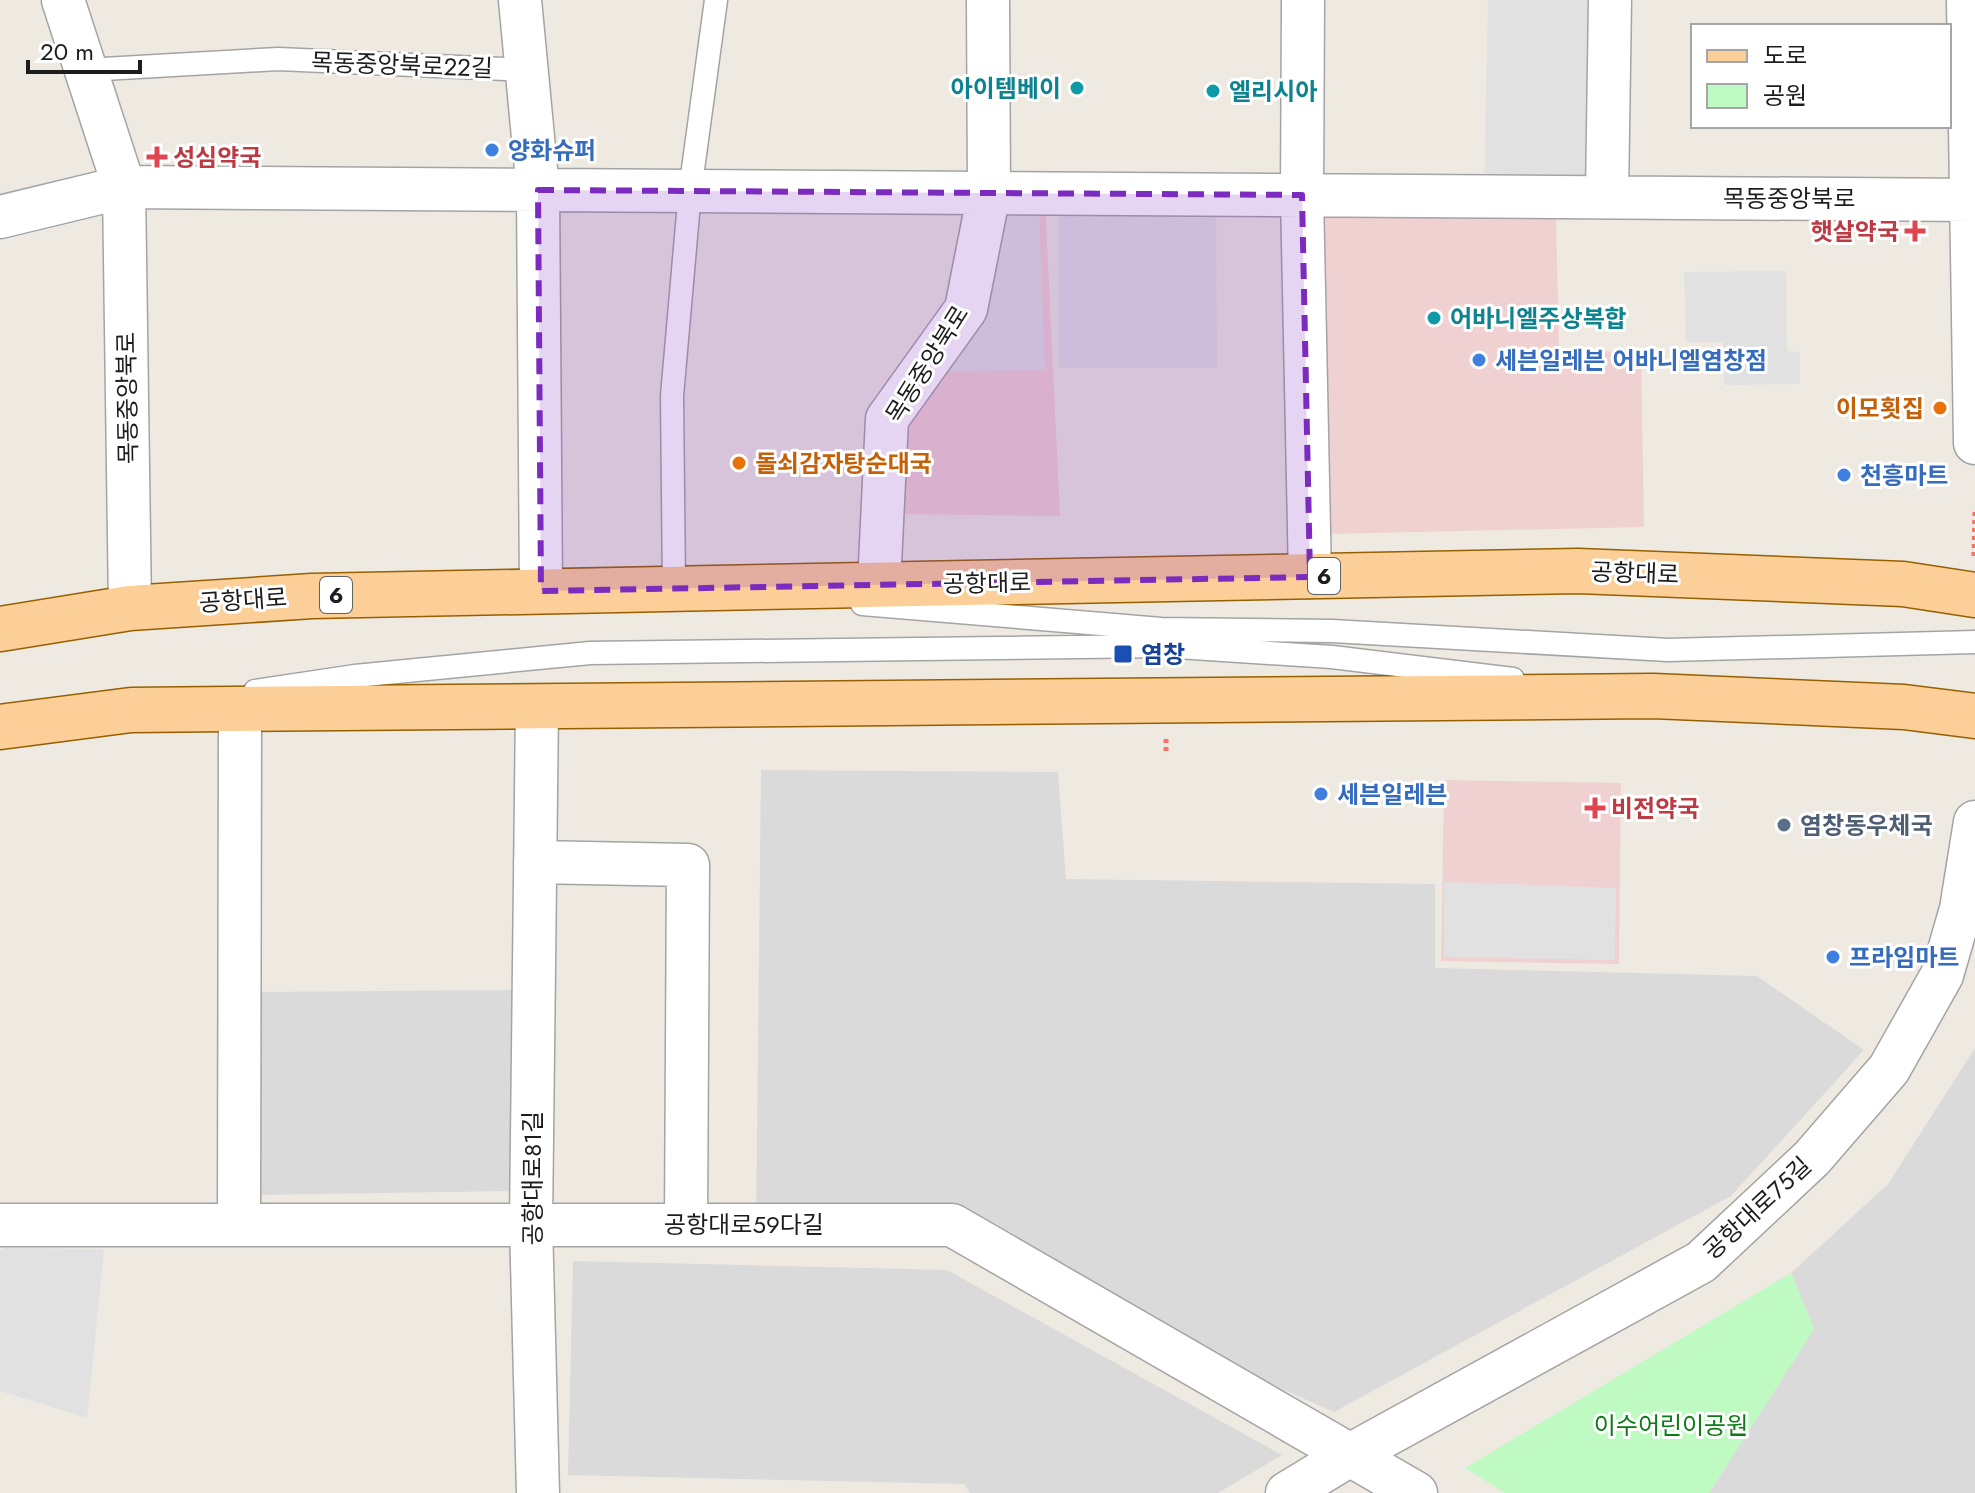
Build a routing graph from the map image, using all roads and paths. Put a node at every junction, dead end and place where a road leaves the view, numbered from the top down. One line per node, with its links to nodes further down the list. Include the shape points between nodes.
1 (63, 0): 8 (street, 목동중앙북로)
2 (520, 0): 9 (street, 목동중앙북로22길)
3 (716, 0): 12 (lane)
4 (988, 0): 13 (street)
5 (1303, 0): 14 (street)
6 (1610, 0): 15 (street)
7 (1968, 0): 16 (street)
8 (86, 70): 9 (lane, 목동중앙북로22길, via 278,59); 10 (street, 목동중앙북로)
9 (527, 70): 11 (street, 목동중앙북로22길)
10 (124, 187): 11 (street, 목동중앙북로); 17 (street, 목동중앙북로); 24 (street, 목동중앙북로)
11 (538, 190): 12 (street, 목동중앙북로); 22 (street)
12 (690, 191): 13 (street, 목동중앙북로); 21 (lane, via 672,396)
13 (989, 193): 14 (street, 목동중앙북로); 20 (street, 목동중앙북로, via 966,309 887,419)
14 (1302, 195): 15 (street, 목동중앙북로); 19 (street)
15 (1607, 196): 16 (street, 목동중앙북로)
16 (1972, 200): 18 (street)
17 (0, 217)
18 (1975, 443)
19 (1310, 577): 20 (main road, 공항대로 / 6); 23 (main road, 공항대로 / 6, via 1578,571 1903,584)
20 (879, 585): 21 (main road, 공항대로 / 6)
21 (674, 589): 22 (main road, 공항대로 / 6); 26 (lane, via 1161,629 1332,631 1668,650)
22 (541, 591): 24 (main road, 공항대로 / 6, via 312,596)
23 (1975, 595)
24 (130, 608): 25 (main road, 공항대로 / 6)
25 (0, 629)
26 (1975, 642)
27 (1653, 696): 28 (main road); 29 (lane, via 1332,657 1162,646 590,653 355,676); 31 (main road, via 1904,707)
28 (537, 707): 30 (main road); 34 (street, 공항대로81길)
29 (131, 710): 30 (main road); 32 (main road)
30 (240, 710): 35 (street)
31 (1975, 716)
32 (0, 727)
33 (1975, 822): 39 (street, 공항대로75길, via 1961,909 1942,975 1889,1069 1812,1158 1701,1262)
34 (535, 862): 36 (street, 공항대로81길); 37 (street, via 688,865)
35 (239, 1224): 36 (street, 공항대로59다길); 38 (street, 공항대로59다길)
36 (531, 1224): 37 (street, 공항대로59다길); 40 (street, 공항대로81길)
37 (686, 1224): 39 (street, 공항대로59다길, via 952,1225)
38 (0, 1225)
39 (1350, 1455): 41 (street, 공항대로75길); 42 (street, 공항대로59다길)
40 (538, 1493)
41 (1287, 1493)
42 (1416, 1493)

